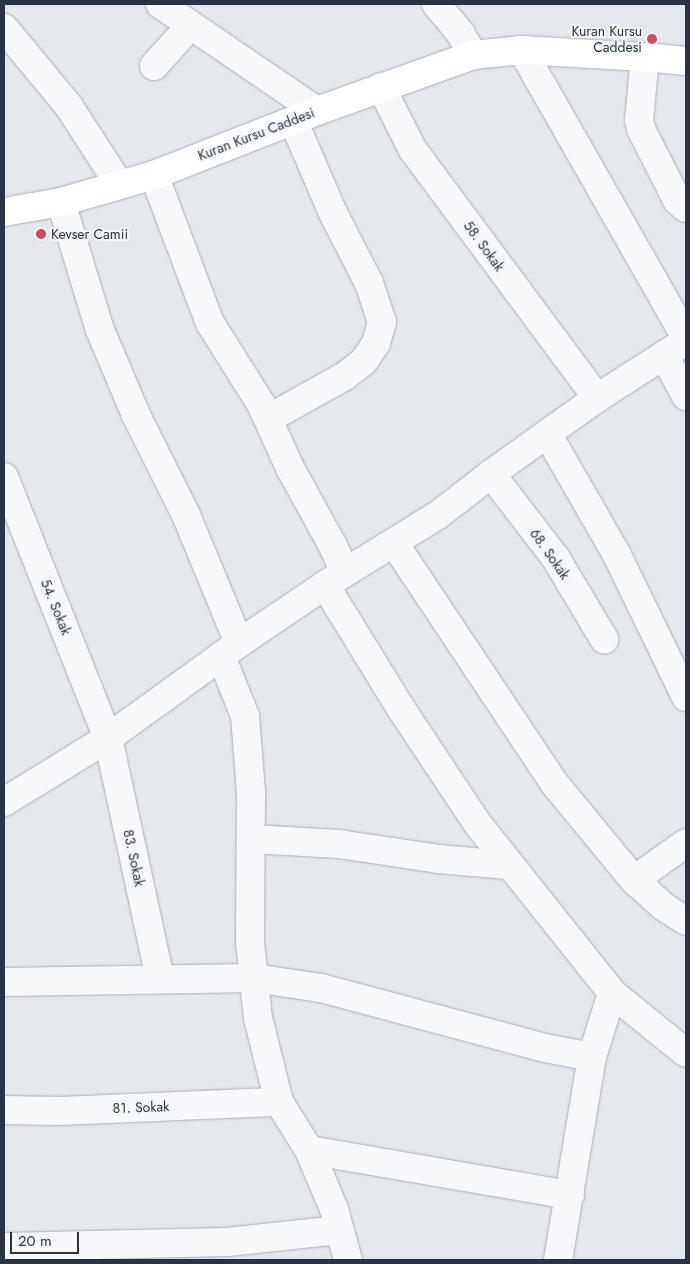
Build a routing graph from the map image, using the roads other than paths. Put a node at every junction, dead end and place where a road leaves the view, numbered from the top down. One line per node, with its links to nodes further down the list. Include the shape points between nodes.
1 (160, 4): 3 (street)
2 (436, 4): 6 (street)
3 (191, 25): 9 (street); 11 (street)
4 (4, 28): 13 (street, via 68,105)
5 (522, 50): 6 (main road, Kuran Kursu Caddesi); 7 (main road, Kuran Kursu Caddesi); 17 (street)
6 (473, 55): 10 (main road, Kuran Kursu Caddesi)
7 (645, 56): 8 (main road, Kuran Kursu Caddesi); 16 (street, via 641,129 677,200)
8 (686, 61)
9 (154, 66)
10 (381, 87): 11 (main road, Kuran Kursu Caddesi); 20 (street, 58. Sokak, via 413,150)
11 (305, 115): 12 (main road, Kuran Kursu Caddesi); 21 (street, via 333,213 368,282 382,322 376,343 364,361 345,376)
12 (154, 175): 13 (main road, Kuran Kursu Caddesi); 21 (street, via 210,323)
13 (119, 184): 14 (main road, Kuran Kursu Caddesi)
14 (61, 202): 15 (main road, Kuran Kursu Caddesi); 28 (street, via 100,330 136,415 186,514)
15 (7, 207)
16 (686, 208)
17 (686, 337)
18 (675, 348): 19 (street); 20 (street)
19 (686, 396)
20 (598, 398): 22 (street)
21 (268, 419): 26 (street, via 290,468 332,544)
22 (548, 435): 23 (street); 29 (street, via 617,555)
23 (491, 474): 25 (street, via 438,515); 27 (street, 68. Sokak, via 555,557)
24 (4, 477): 30 (street, 54. Sokak)
25 (394, 543): 26 (street); 35 (street, via 554,783)
26 (335, 579): 28 (street); 34 (street, via 400,707)
27 (604, 639)
28 (230, 649): 30 (street); 32 (street, via 244,716 251,792)
29 (686, 697)
30 (108, 738): 31 (street); 37 (street, 83. Sokak)
31 (4, 802)
32 (251, 839): 34 (street, via 339,844 438,859); 38 (street, via 250,942)
33 (686, 843): 35 (street)
34 (508, 865): 40 (street)
35 (634, 880): 36 (street, via 664,907)
36 (686, 921)
37 (160, 978): 38 (street); 39 (street)
38 (254, 978): 42 (street, via 321,988 545,1048); 43 (street, via 258,1018)
39 (4, 982)
40 (612, 994): 41 (street); 42 (street)
41 (686, 1054)
42 (592, 1057): 46 (street)
43 (279, 1102): 44 (street, 81. Sokak); 45 (street)
44 (4, 1110)
45 (309, 1150): 46 (street); 47 (street, via 334,1209)
46 (570, 1195): 50 (street)
47 (339, 1230): 48 (street, via 227,1242); 49 (street)
48 (4, 1247)
49 (348, 1260)
50 (558, 1260)

